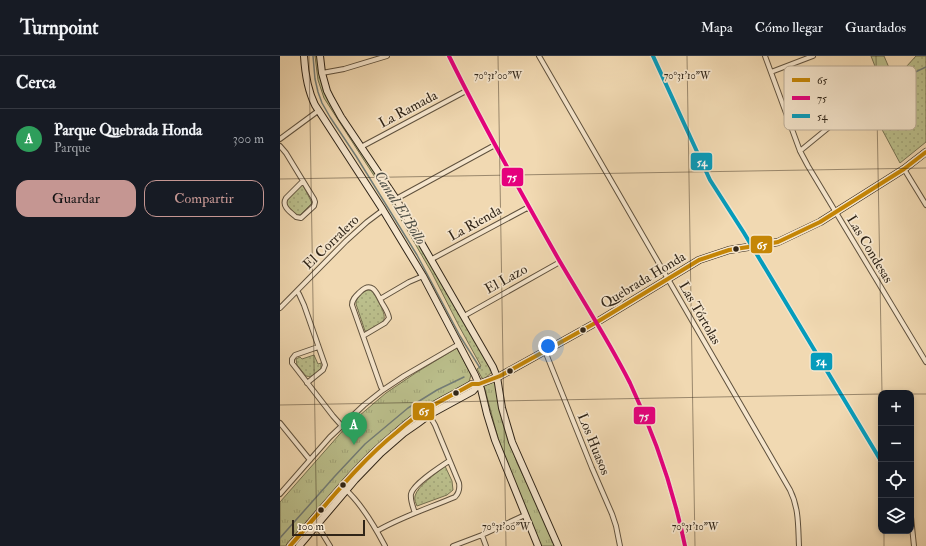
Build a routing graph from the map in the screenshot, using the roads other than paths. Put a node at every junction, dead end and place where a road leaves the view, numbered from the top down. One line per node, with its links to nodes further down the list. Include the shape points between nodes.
1 (304, 56): 15 (street, via 307,86)
2 (320, 56): 12 (street)
3 (387, 56): 12 (street)
4 (449, 56): 13 (street)
5 (539, 56): 35 (street, Las Tórtolas)
6 (653, 56): 31 (street, via 710,180)
7 (766, 56): 11 (street, Las Condesas)
8 (813, 56): 9 (street)
9 (787, 66)
10 (784, 67): 11 (street)
11 (771, 72): 14 (street, Las Condesas)
12 (322, 73): 21 (street, via 331,99)
13 (466, 91): 19 (street); 21 (street, La Ramada)
14 (784, 107)
15 (318, 111): 18 (street); 29 (street)
16 (792, 130): 22 (street, Las Condesas)
17 (826, 130): 22 (street)
18 (280, 139)
19 (495, 145): 26 (street); 28 (street)
20 (280, 146): 25 (street)
21 (361, 147): 26 (street)
22 (800, 151): 30 (street, Las Condesas)
23 (926, 152): 24 (street, Quebrada Honda)
24 (904, 169): 27 (street); 30 (street, Quebrada Honda)
25 (304, 181): 25 (street, via 284,201 285,206 296,217 301,218 314,206 314,199)
26 (396, 199): 32 (street)
27 (926, 205)
28 (529, 207): 32 (street, La Rienda); 33 (street)
29 (383, 210): 34 (street); 36 (street, El Corralero, via 367,222)
30 (835, 212): 31 (street, Quebrada Honda, via 782,240); 45 (street, Las Condesas)
31 (751, 246): 35 (street, Quebrada Honda, via 709,256); 53 (street)
32 (432, 260): 39 (street)
33 (560, 262): 39 (street, El Lazo); 40 (street)
34 (423, 276): 37 (street); 42 (street)
35 (668, 279): 40 (street, Quebrada Honda); 74 (street, Las Tórtolas, via 790,490 798,514)
36 (297, 291): 38 (street, El Corralero); 43 (street)
37 (380, 299): 41 (street, via 388,320); 41 (street, via 374,289 368,287 363,288 353,300 352,307)
38 (280, 308)
39 (464, 316): 46 (street)
40 (597, 322): 44 (street, Quebrada Honda); 73 (street, via 630,383 652,437 672,495)
41 (363, 336): 49 (street)
42 (459, 344): 48 (street); 49 (street)
43 (318, 347): 47 (street, via 325,368); 47 (street, via 295,355 292,359 293,365)
44 (546, 351): 46 (street, Quebrada Honda); 72 (street, Los Huasos, via 612,514)
45 (926, 362)
46 (497, 377): 48 (street, Quebrada Honda); 71 (street, via 502,408 512,442)
47 (307, 383): 52 (street)
48 (479, 384): 50 (street, Quebrada Honda, via 473,391); 59 (street, via 495,440)
49 (383, 390): 52 (street)
50 (428, 413): 55 (street); 56 (street, Quebrada Honda)
51 (280, 423): 54 (street)
52 (341, 425): 54 (street)
53 (878, 456)
54 (310, 460): 57 (street)
55 (449, 461): 58 (street, via 413,490 411,499); 58 (street, via 459,483 458,493)
56 (344, 488): 60 (street, Quebrada Honda); 61 (street, via 353,496)
57 (280, 494)
58 (415, 513): 61 (street)
59 (526, 515): 63 (street); 70 (street)
60 (314, 524): 64 (street); 65 (street); 66 (street)
61 (377, 531): 67 (street)
62 (913, 534): 75 (street)
63 (482, 535): 68 (street); 69 (street)
64 (290, 546)
65 (299, 546)
66 (330, 546)
67 (384, 546)
68 (452, 546)
69 (486, 546)
70 (538, 546)
71 (558, 546)
72 (620, 546)
73 (685, 546)
74 (799, 546)
75 (914, 546)

